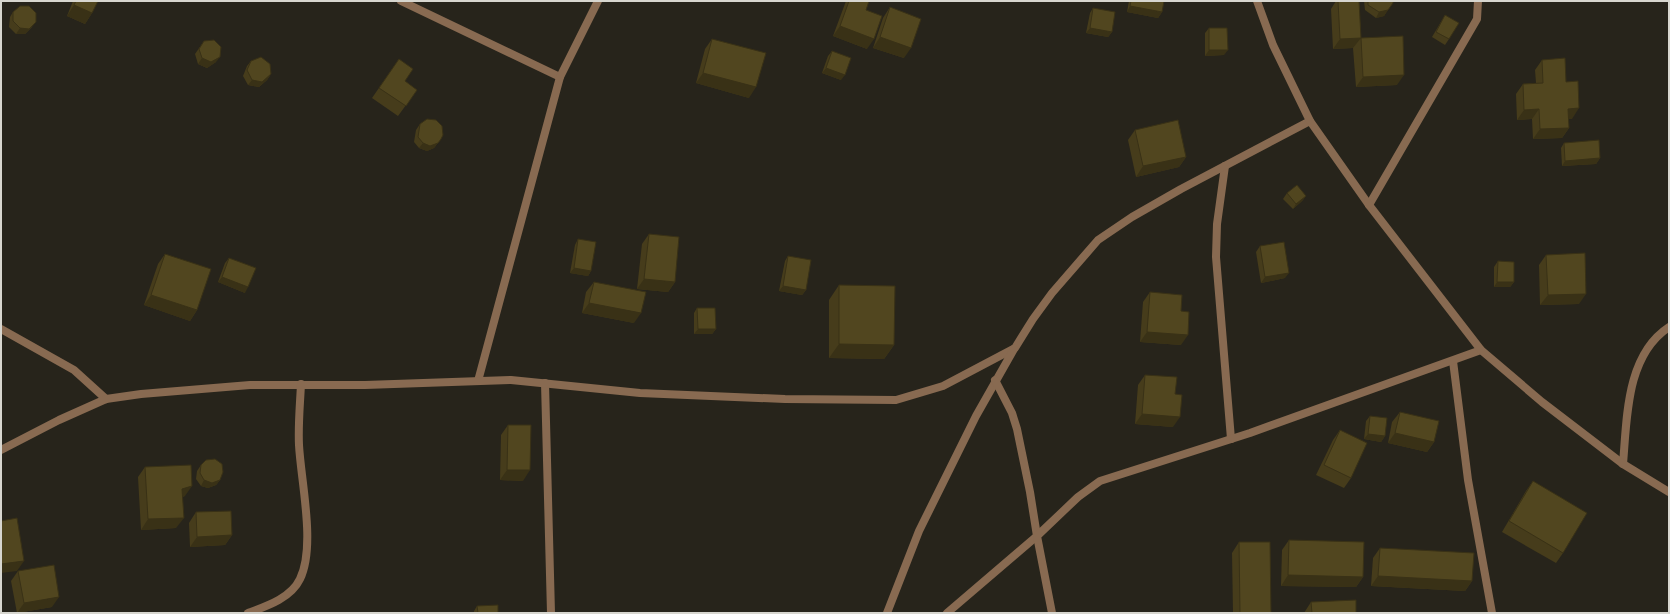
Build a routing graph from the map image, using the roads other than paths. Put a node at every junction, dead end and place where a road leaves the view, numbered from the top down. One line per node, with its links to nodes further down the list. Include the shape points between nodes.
1 (401, 1): 5 (street)
2 (598, 1): 5 (street)
3 (1257, 1): 6 (street, via 1273,45)
4 (1478, 1): 8 (street, via 1477,19)
5 (560, 77): 15 (street)
6 (1310, 121): 7 (street); 8 (street)
7 (1225, 166): 11 (street, via 1132,217 1098,240 1052,293); 19 (street, via 1217,224 1216,257)
8 (1369, 206): 12 (street)
9 (1669, 327): 21 (street, via 1658,334 1639,363 1629,398)
10 (1, 329): 18 (street, via 74,370)
11 (1015, 348): 14 (street); 16 (street, via 943,386 896,400 648,393)
12 (1481, 350): 13 (street); 21 (street, via 1542,402)
13 (1453, 361): 19 (street); 29 (street, via 1468,480)
14 (995, 380): 23 (street, via 1012,412 1017,429); 26 (street, via 919,531)
15 (478, 381): 16 (street); 17 (street)
16 (545, 383): 25 (street)
17 (301, 384): 18 (street, via 204,389); 24 (street, via 299,445 307,526 306,557 300,579 288,594)
18 (106, 399): 20 (street)
19 (1231, 439): 23 (street, via 1100,481 1078,497)
20 (1, 450)
21 (1623, 464): 22 (street)
22 (1669, 492)
23 (1037, 536): 27 (street); 28 (street)
24 (248, 613)
25 (551, 613)
26 (886, 613)
27 (946, 613)
28 (1052, 613)
29 (1492, 613)

